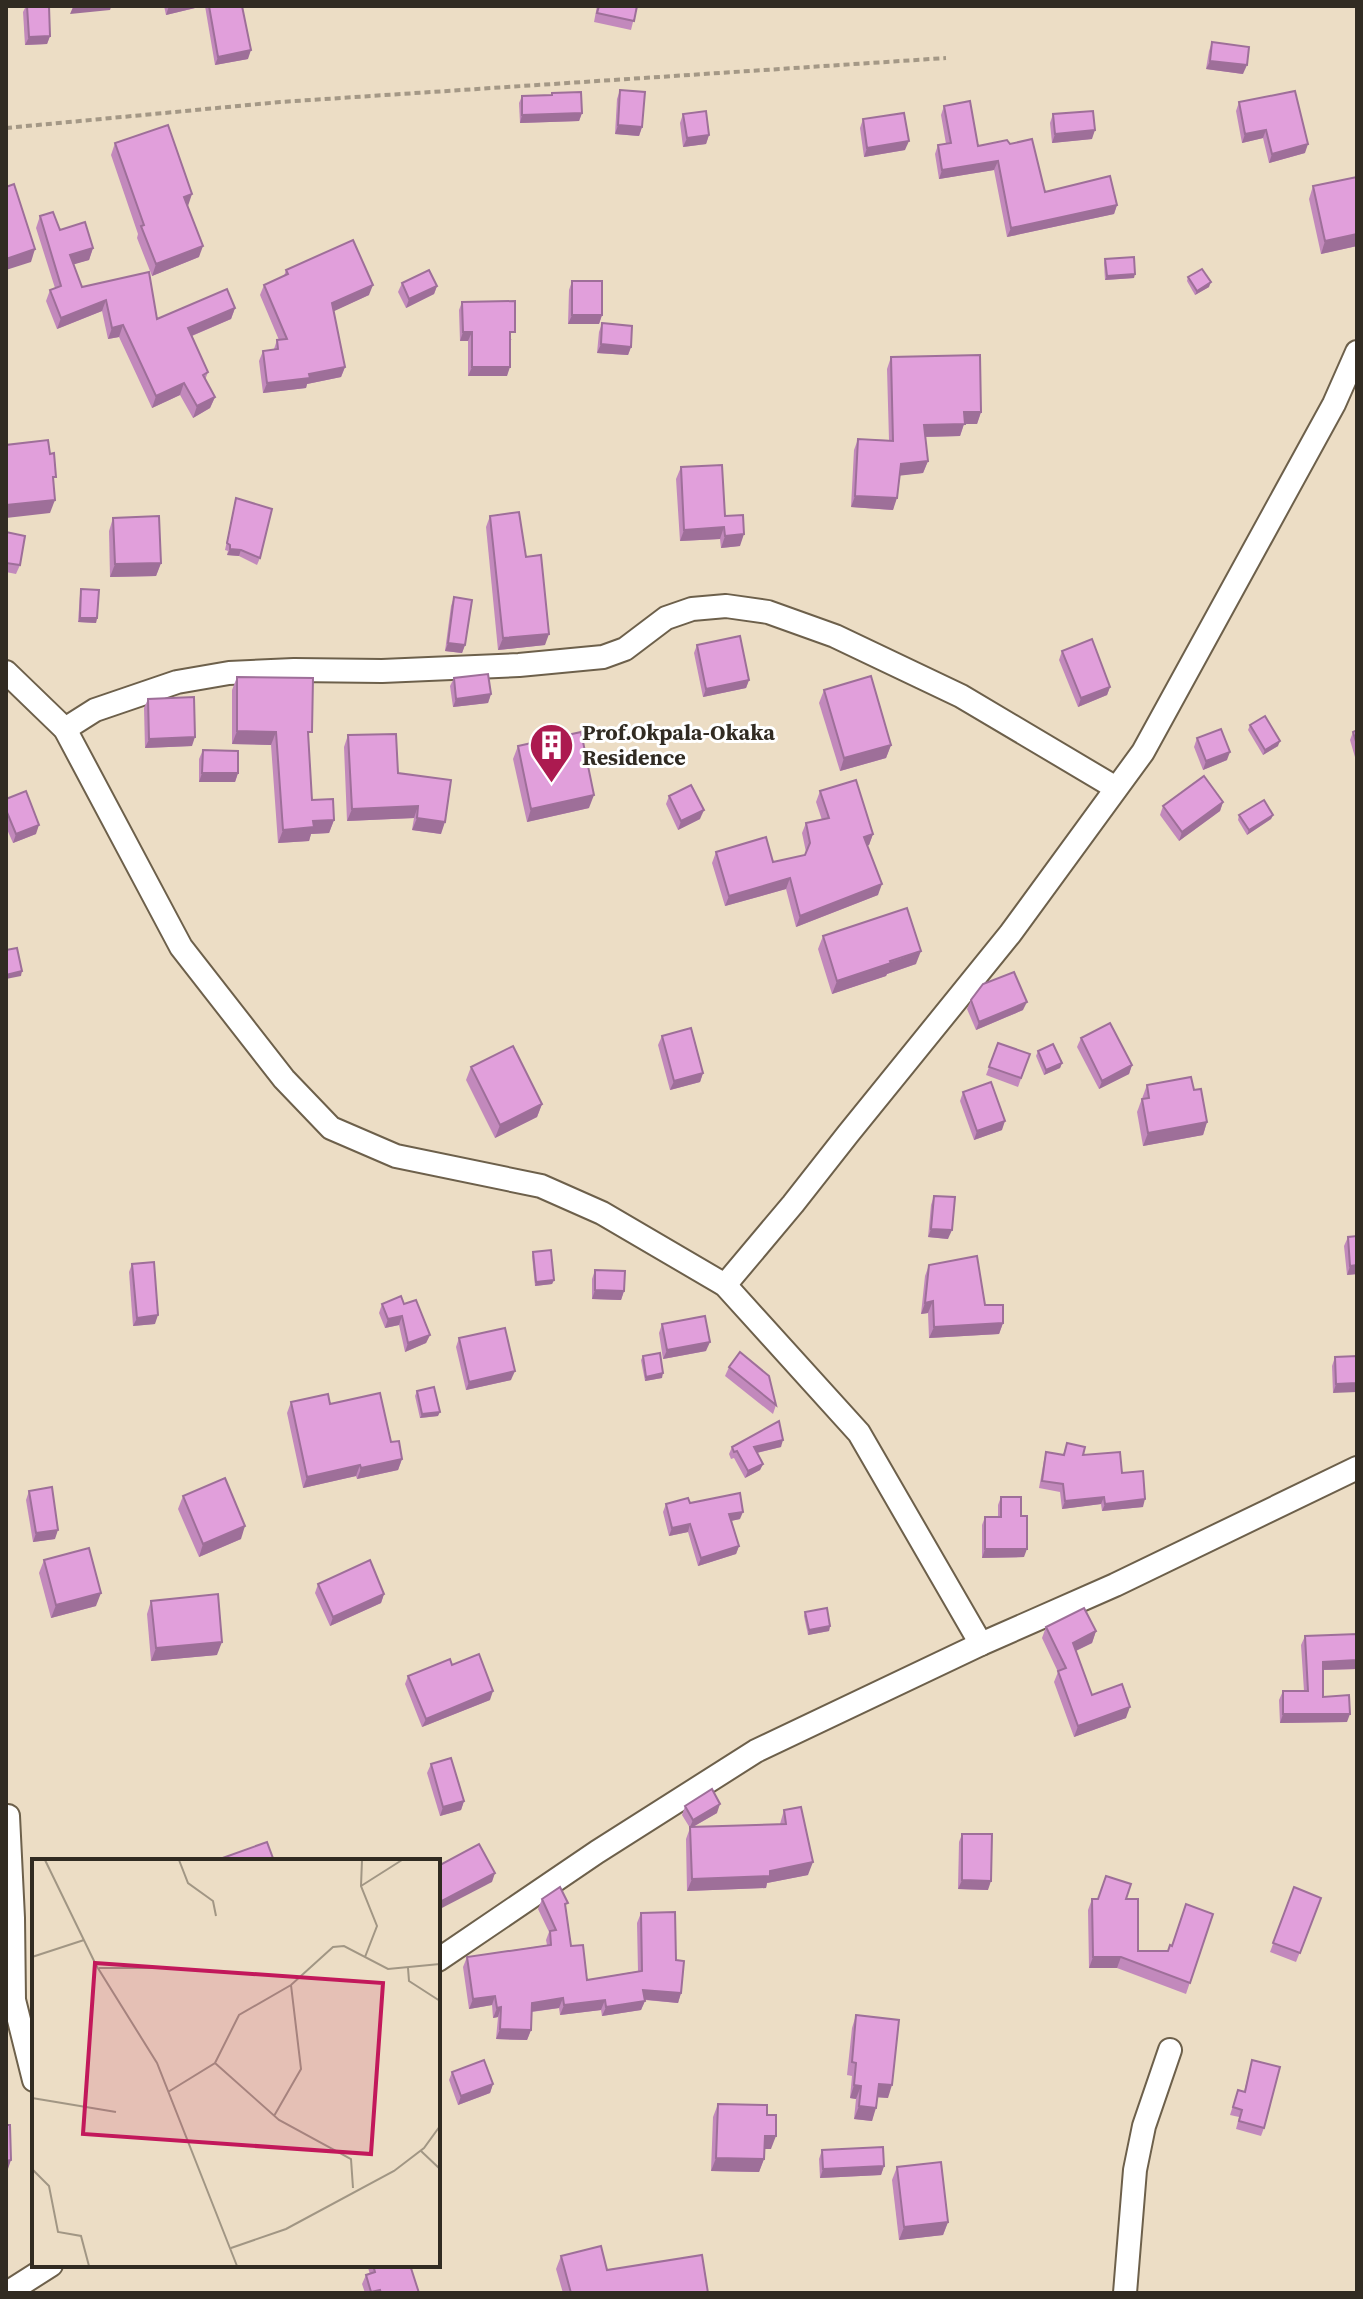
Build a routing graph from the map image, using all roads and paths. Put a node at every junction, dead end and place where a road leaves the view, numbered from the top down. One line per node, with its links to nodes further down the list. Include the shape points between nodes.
1 (946, 58): 2 (path, via 280,102)
2 (6, 128)
3 (1357, 352): 6 (street, via 1242,575 1143,752)
4 (6, 672): 5 (street)
5 (65, 729): 6 (street, via 95,710 177,682 229,673 382,671 603,657 625,649 666,618 726,606 768,612 835,636 961,696); 7 (street, via 181,947 284,1079 331,1128 396,1156 541,1186 602,1213)
6 (1116, 788): 7 (street, via 1010,934)
7 (725, 1285): 9 (street, via 859,1433)
8 (1357, 1468): 9 (street)
9 (981, 1644): 11 (street, via 756,1751)
10 (8, 1816): 13 (street, via 14,2000)
11 (440, 1959)
12 (1170, 2050): 16 (street, via 1135,2170)
13 (32, 2072)
14 (43, 2267): 15 (street)
15 (7, 2293)
16 (1125, 2293)

